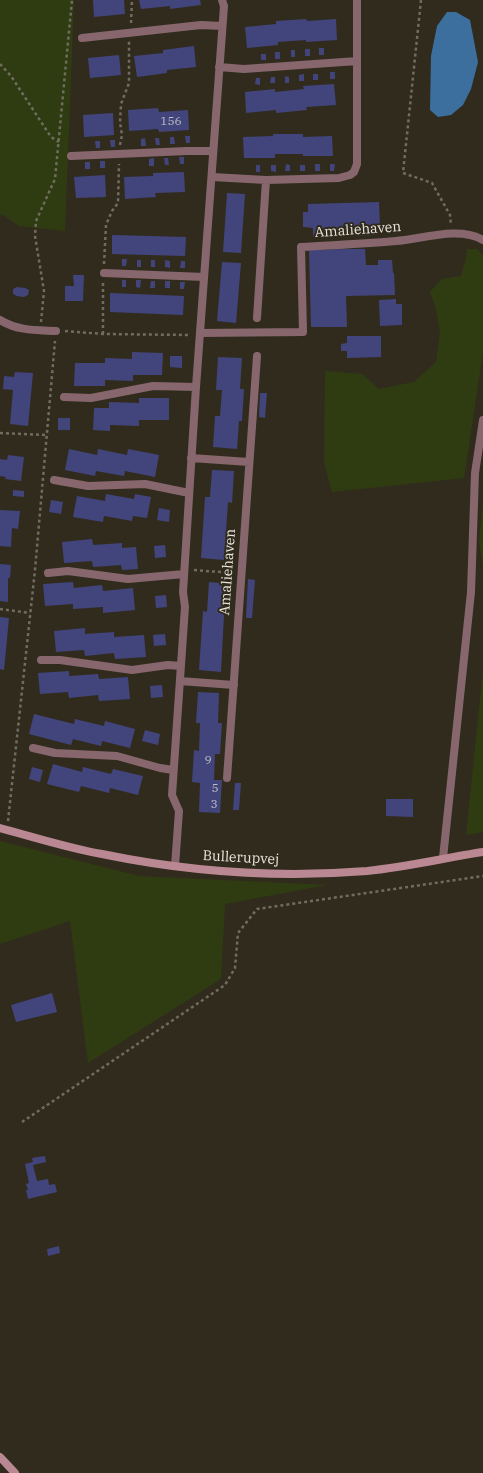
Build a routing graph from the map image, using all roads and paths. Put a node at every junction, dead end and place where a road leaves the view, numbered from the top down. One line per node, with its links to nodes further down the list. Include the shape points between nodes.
1 (72, 0): 12 (path)
2 (132, 0): 7 (path)
3 (222, 0): 6 (street)
4 (357, 0): 9 (street)
5 (421, 0): 18 (path, via 403,173 432,183 450,215)
6 (222, 26): 7 (street, via 201,25); 11 (street)
7 (129, 33): 8 (street); 14 (path, via 129,83 121,104 122,135)
8 (82, 38)
9 (357, 61): 11 (street, via 244,69); 17 (street, via 357,164 354,172 339,178)
10 (0, 64): 12 (path, via 11,76 51,137)
11 (219, 67): 13 (street)
12 (59, 142): 24 (path, via 55,179 36,221 35,236 44,291)
13 (213, 151): 14 (street); 16 (street)
14 (119, 154): 15 (street); 20 (path, via 118,203 106,225)
15 (71, 156)
16 (212, 178): 17 (street); 21 (street)
17 (266, 180): 22 (street)
18 (451, 234): 19 (street, Amaliehaven, via 477,236); 26 (street, Amaliehaven, via 396,241 301,247 303,332)
19 (483, 240)
20 (104, 273): 21 (street); 27 (path)
21 (204, 276): 26 (street)
22 (257, 318)
23 (0, 320): 24 (street, via 10,326)
24 (40, 330): 25 (street)
25 (56, 331): 27 (path); 33 (path)
26 (200, 333): 27 (path); 29 (street)
27 (103, 334)
28 (256, 356): 35 (street, Amaliehaven)
29 (196, 387): 30 (street, via 153,386 91,398); 34 (street)
30 (64, 397)
31 (483, 420): 52 (street, via 475,473 471,592)
32 (0, 433): 33 (path)
33 (46, 435): 42 (path)
34 (191, 458): 35 (street); 37 (street)
35 (249, 462): 40 (street, Amaliehaven)
36 (54, 480): 37 (street, via 88,486 145,484)
37 (189, 493): 38 (street)
38 (185, 572): 39 (street, via 128,579 68,571); 40 (path); 44 (street, via 183,592 186,607)
39 (48, 573)
40 (242, 573): 46 (street, Amaliehaven)
41 (0, 609): 42 (path)
42 (30, 613): 50 (path, via 16,749)
43 (41, 660): 44 (street, via 60,660 132,670)
44 (181, 666): 45 (street)
45 (180, 681): 46 (street); 48 (street)
46 (234, 685): 49 (street, Amaliehaven)
47 (33, 748): 48 (street, via 55,753 117,756)
48 (174, 770): 53 (street, via 172,795 179,811)
49 (228, 778)
50 (3, 829): 53 (street, Bullerupvej, via 101,854)
51 (483, 852): 52 (street, Bullerupvej)
52 (444, 858): 53 (street, Bullerupvej, via 337,873 250,873)
53 (175, 866)
54 (483, 876): 55 (path, via 258,909 238,934 235,968 225,985)
55 (22, 1122)
56 (0, 1457): 57 (street)
57 (15, 1473)

